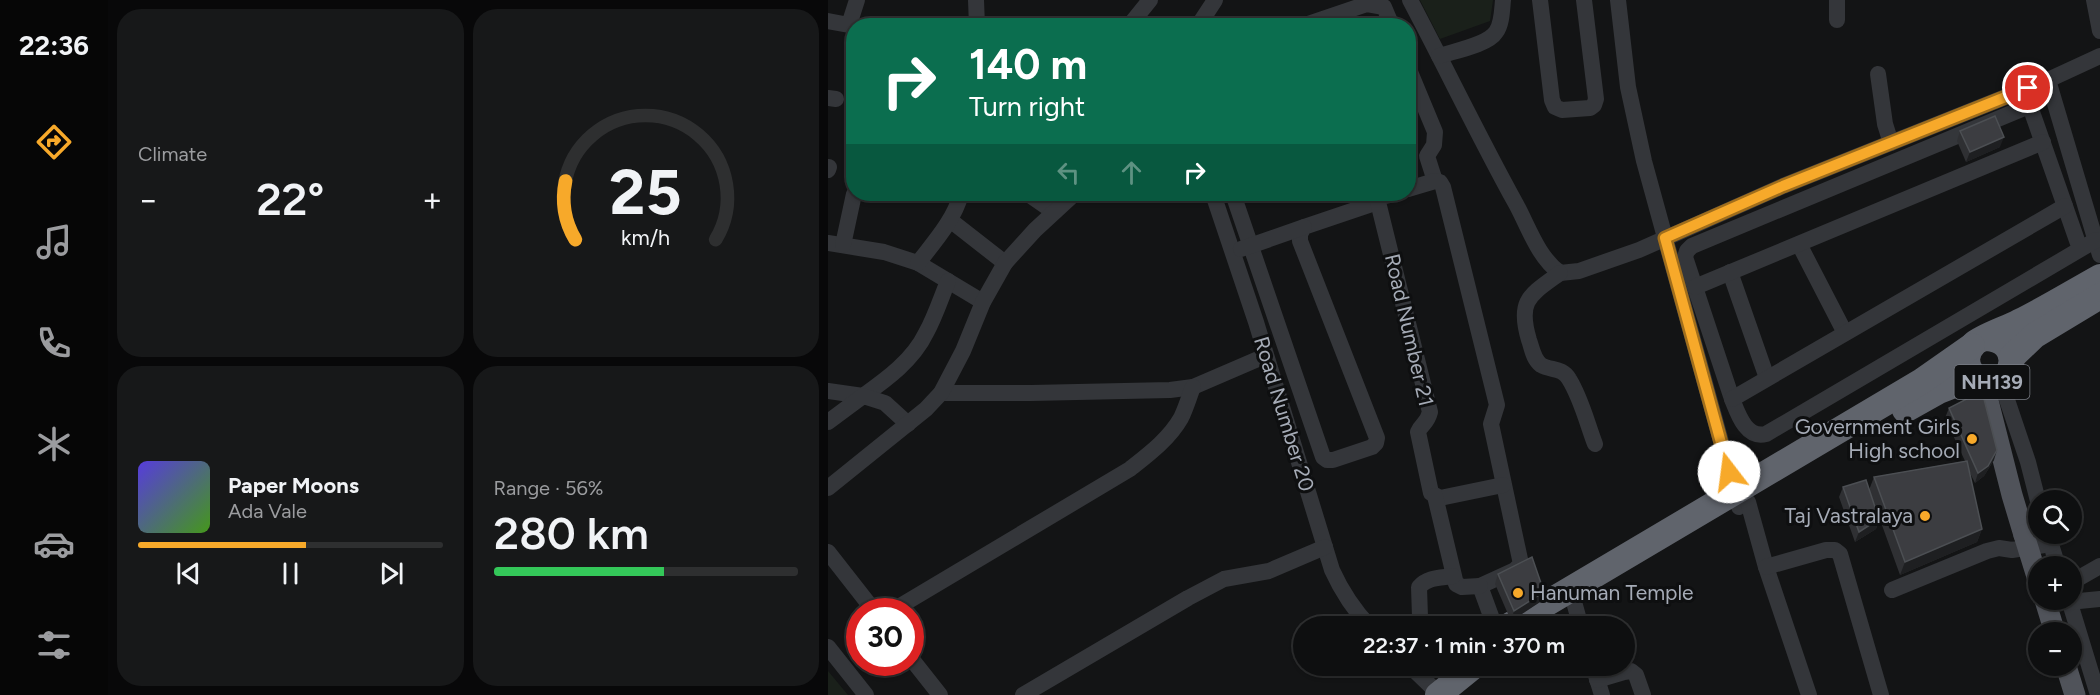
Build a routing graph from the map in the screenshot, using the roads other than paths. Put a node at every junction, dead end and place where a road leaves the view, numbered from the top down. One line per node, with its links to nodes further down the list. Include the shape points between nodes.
1 (857, 0): 12 (street)
2 (976, 0): 13 (street)
3 (1150, 0): 14 (street)
4 (1215, 0): 15 (street)
5 (1410, 0): 22 (street)
6 (1503, 0): 22 (street, via 1495,34)
7 (1540, 0): 8 (street, via 1552,100 1562,110 1590,108 1596,99)
8 (1584, 0)
9 (1618, 0): 43 (street, via 1636,127)
10 (1837, 0): 18 (street)
11 (2094, 0): 21 (street)
12 (851, 18)
13 (977, 18)
14 (1135, 18)
15 (1203, 18)
16 (1326, 18): 17 (street, via 1367,4 1384,7)
17 (1389, 18)
18 (1837, 20)
19 (828, 21): 20 (street)
20 (846, 24)
21 (2100, 31)
22 (1439, 56): 53 (street, via 1539,251)
23 (2100, 56): 25 (street)
24 (1878, 74): 28 (street)
25 (2048, 80): 28 (street); 47 (street)
26 (1416, 86): 29 (street, via 1435,132 1434,145 1427,156)
27 (2043, 142): 39 (street); 45 (street); 56 (street, via 2032,112 2024,108 1703,241 1692,246 1685,257)
28 (1891, 144): 43 (street)
29 (1435, 181): 30 (street); 72 (street, via 1443,187 1497,405 1491,424)
30 (1416, 187)
31 (851, 201): 44 (street)
32 (960, 201): 41 (street)
33 (1038, 201): 40 (street)
34 (1066, 201): 40 (street)
35 (1216, 201): 49 (street, Road Number 20)
36 (1235, 201): 46 (street)
37 (1376, 201): 42 (street)
38 (1385, 201): 75 (street, Road Number 21, via 1430,412 1428,422 1418,432 1431,493)
39 (2065, 206): 48 (street); 59 (street)
40 (1054, 212): 51 (street)
41 (950, 220): 50 (street); 51 (street)
42 (1304, 227): 46 (street); 46 (street, via 1300,241 1377,438 1372,447 1333,460 1323,457)
43 (1665, 238): 53 (street, via 1579,271); 76 (street)
44 (835, 244): 50 (street, via 884,252)
45 (1799, 244): 52 (street); 59 (street)
46 (1251, 245): 49 (street)
47 (2098, 247): 48 (street)
48 (2080, 249): 68 (street, via 1766,434 1749,431)
49 (1231, 252): 61 (street, Road Number 20)
50 (918, 263): 55 (street)
51 (1005, 263): 58 (street)
52 (1730, 272): 56 (street); 63 (street)
53 (1560, 273): 71 (street, via 1527,301 1525,325 1538,362 1559,369 1569,379)
54 (2100, 277): 60 (highway, NH139)
55 (948, 281): 58 (street); 67 (street, via 926,334 886,380)
56 (1695, 287): 68 (street)
57 (2100, 296): 62 (highway, NH139, via 2034,336)
58 (983, 302): 66 (street, via 960,359)
59 (1845, 333): 63 (street)
60 (1980, 342): 62 (highway, NH139, via 1968,353 1970,370); 62 (highway, NH139, via 1996,338 2009,349); 76 (highway, NH139)
61 (1265, 356): 64 (street); 78 (street, Road Number 20)
62 (1993, 374): 74 (street, via 2016,422); 76 (highway, NH139, via 1939,391); 80 (main road, bridge, via 1991,411)
63 (1767, 378): 68 (street)
64 (1193, 387): 66 (street); 88 (street, via 1170,434 1130,469)
65 (828, 391): 67 (street)
66 (941, 393): 70 (street)
67 (863, 396): 69 (street); 70 (street, via 885,403)
68 (1732, 399)
69 (828, 422)
70 (908, 424): 73 (street)
71 (1595, 444)
72 (1503, 485): 75 (street); 85 (street, via 1521,564)
73 (828, 488)
74 (2035, 490)
75 (1435, 496): 83 (street, Road Number 21)
76 (1740, 501): 82 (street); 91 (highway, NH139); 96 (highway, NH139)
77 (2032, 544): 86 (street, via 1987,551)
78 (1325, 547): 93 (street, Road Number 20, via 1340,588); 108 (street, via 1269,571 1224,579)
79 (828, 552): 87 (street)
80 (2031, 556)
81 (2100, 566): 84 (street)
82 (1767, 567): 110 (street); 111 (street, via 1826,550 1840,554)
83 (1453, 576): 85 (street, via 1462,587); 94 (street, via 1430,579 1419,587)
84 (2082, 576)
85 (1480, 586): 95 (street)
86 (1892, 590)
87 (864, 598)
88 (913, 598)
89 (2100, 599): 90 (street)
90 (2082, 600)
91 (1574, 602): 97 (highway, NH139); 98 (street)
92 (2072, 610): 113 (street)
93 (1360, 616)
94 (1420, 616)
95 (1491, 616)
96 (1527, 616)
97 (1550, 616)
98 (1578, 616)
99 (828, 647): 106 (street)
100 (924, 675): 107 (street)
101 (1424, 676): 105 (street)
102 (1459, 676): 105 (highway)
103 (2069, 676): 112 (main road)
104 (1597, 680): 109 (street, via 1631,671)
105 (1441, 688)
106 (866, 695)
107 (940, 695)
108 (1023, 695)
109 (1643, 695)
110 (1809, 695)
111 (1881, 695)
112 (2075, 695)
113 (2098, 695)

